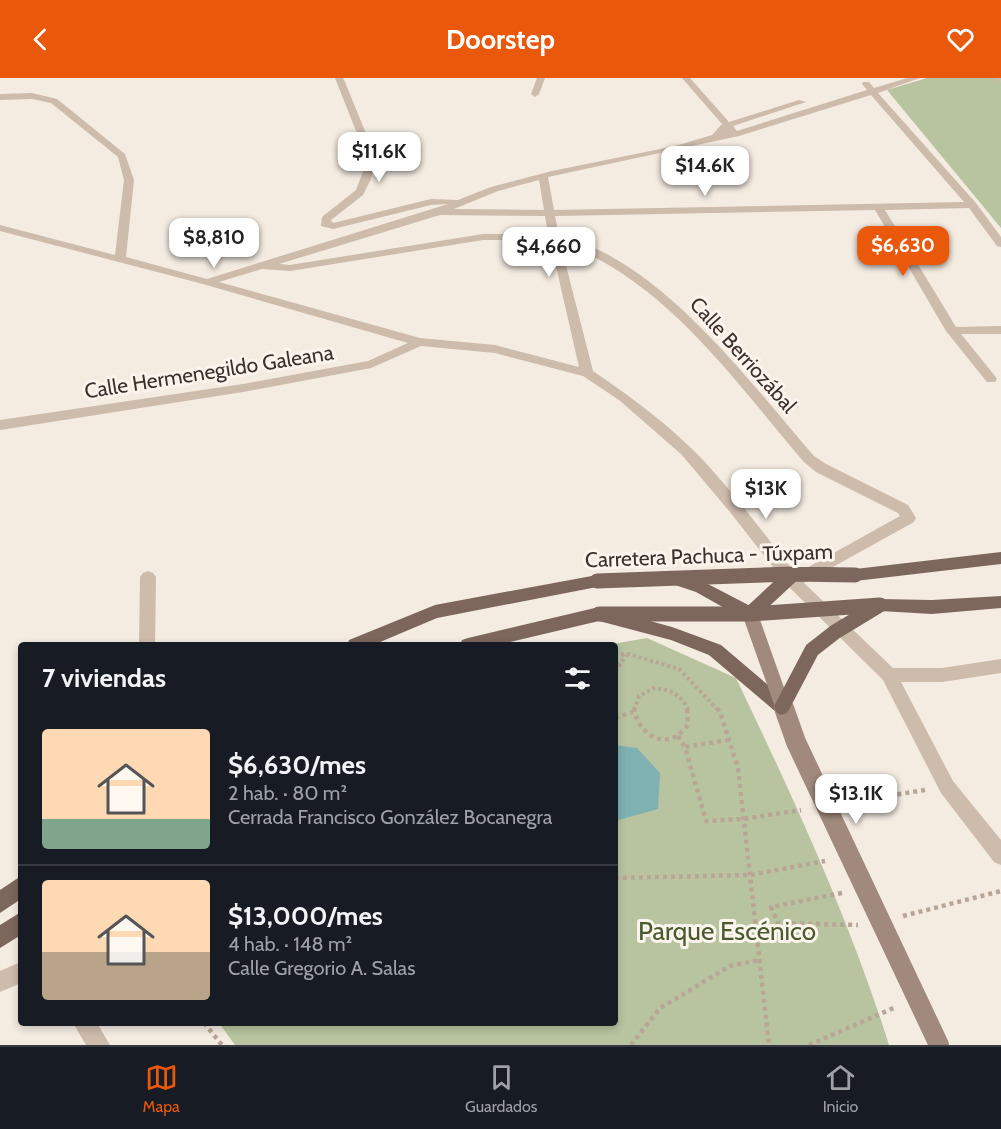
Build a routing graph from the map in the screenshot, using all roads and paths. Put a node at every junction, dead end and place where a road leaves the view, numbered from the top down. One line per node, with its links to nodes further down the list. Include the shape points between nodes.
1 (339, 78): 15 (street, via 363,134 371,165 362,191 326,219 325,224 333,226 432,202)
2 (541, 78): 8 (street)
3 (688, 78): 11 (street)
4 (883, 78): 7 (street)
5 (916, 78): 7 (street)
6 (855, 86): 7 (street)
7 (869, 86): 12 (street); 16 (street)
8 (535, 94)
9 (0, 97): 23 (street, via 32,96 54,101 122,156 129,180)
10 (812, 99): 11 (street)
11 (725, 126): 12 (street); 13 (street)
12 (736, 134): 13 (street)
13 (717, 135): 14 (street, via 688,146)
14 (543, 176): 15 (street); 19 (street)
15 (463, 200): 18 (street)
16 (972, 206): 17 (street); 22 (street)
17 (879, 208): 19 (street); 27 (street)
18 (439, 212): 19 (street); 24 (street)
19 (550, 213): 21 (street)
20 (0, 228): 23 (street)
21 (554, 237): 24 (street, Calle Berriozábal, via 483,237 290,268); 29 (street); 35 (street, Calle Berriozábal, via 574,242 621,267 669,304 704,337 809,459 903,509 909,518)
22 (1001, 244)
23 (120, 259): 25 (street)
24 (264, 266): 25 (street)
25 (207, 282): 28 (street)
26 (1001, 330): 27 (street)
27 (952, 331): 30 (street)
28 (420, 342): 29 (street, via 495,350); 31 (street, Calle Hermenegildo Galeana, via 371,364)
29 (587, 373): 35 (street, via 623,397 686,451)
30 (991, 379)
31 (0, 425)
32 (1001, 558): 35 (main road, Carretera Pachuca - Túxpam, bridge)
33 (148, 577): 40 (street)
34 (673, 578): 35 (main road, Carretera Pachuca - Túxpam, bridge); 39 (main road, bridge, via 701,587); 41 (main road, Carretera Pachuca - Túxpam, bridge, via 597,581 435,612)
35 (793, 578): 39 (main road, bridge); 47 (street)
36 (1001, 602): 37 (main road, via 932,607)
37 (880, 605): 39 (main road, bridge); 48 (main road, bridge, via 812,650)
38 (599, 614): 39 (main road, bridge); 42 (main road); 48 (main road, bridge, via 715,650)
39 (750, 614): 48 (main road, bridge)
40 (147, 642)
41 (362, 642)
42 (481, 642)
43 (628, 654): 44 (path); 46 (path); 52 (path, via 680,669 720,712)
44 (618, 655)
45 (1001, 666): 47 (street, via 942,675)
46 (618, 667)
47 (889, 675): 54 (street)
48 (782, 707): 77 (main road, bridge)
49 (633, 712): 50 (path); 51 (path, via 641,729 649,735 669,739); 51 (path, via 638,696 645,691 671,691 685,702 690,717)
50 (618, 717)
51 (678, 736): 53 (path)
52 (729, 740): 53 (path); 57 (path, via 738,768)
53 (684, 747): 57 (path, via 706,821)
54 (947, 787): 55 (path); 58 (street)
55 (845, 803)
56 (811, 808): 57 (path)
57 (743, 819): 60 (path)
58 (1001, 855)
59 (836, 860): 60 (path)
60 (750, 875): 61 (path); 68 (path)
61 (618, 878)
62 (18, 888): 64 (main road)
63 (851, 891): 66 (path, via 771,907 778,923)
64 (0, 903)
65 (18, 924): 67 (main road)
66 (864, 925)
67 (0, 938)
68 (759, 960): 75 (path, via 730,966 660,1008); 76 (path)
69 (18, 973): 70 (street)
70 (0, 982)
71 (86, 1026): 73 (street)
72 (206, 1026): 74 (path)
73 (99, 1045)
74 (222, 1045)
75 (631, 1045)
76 (769, 1045)
77 (939, 1045)

